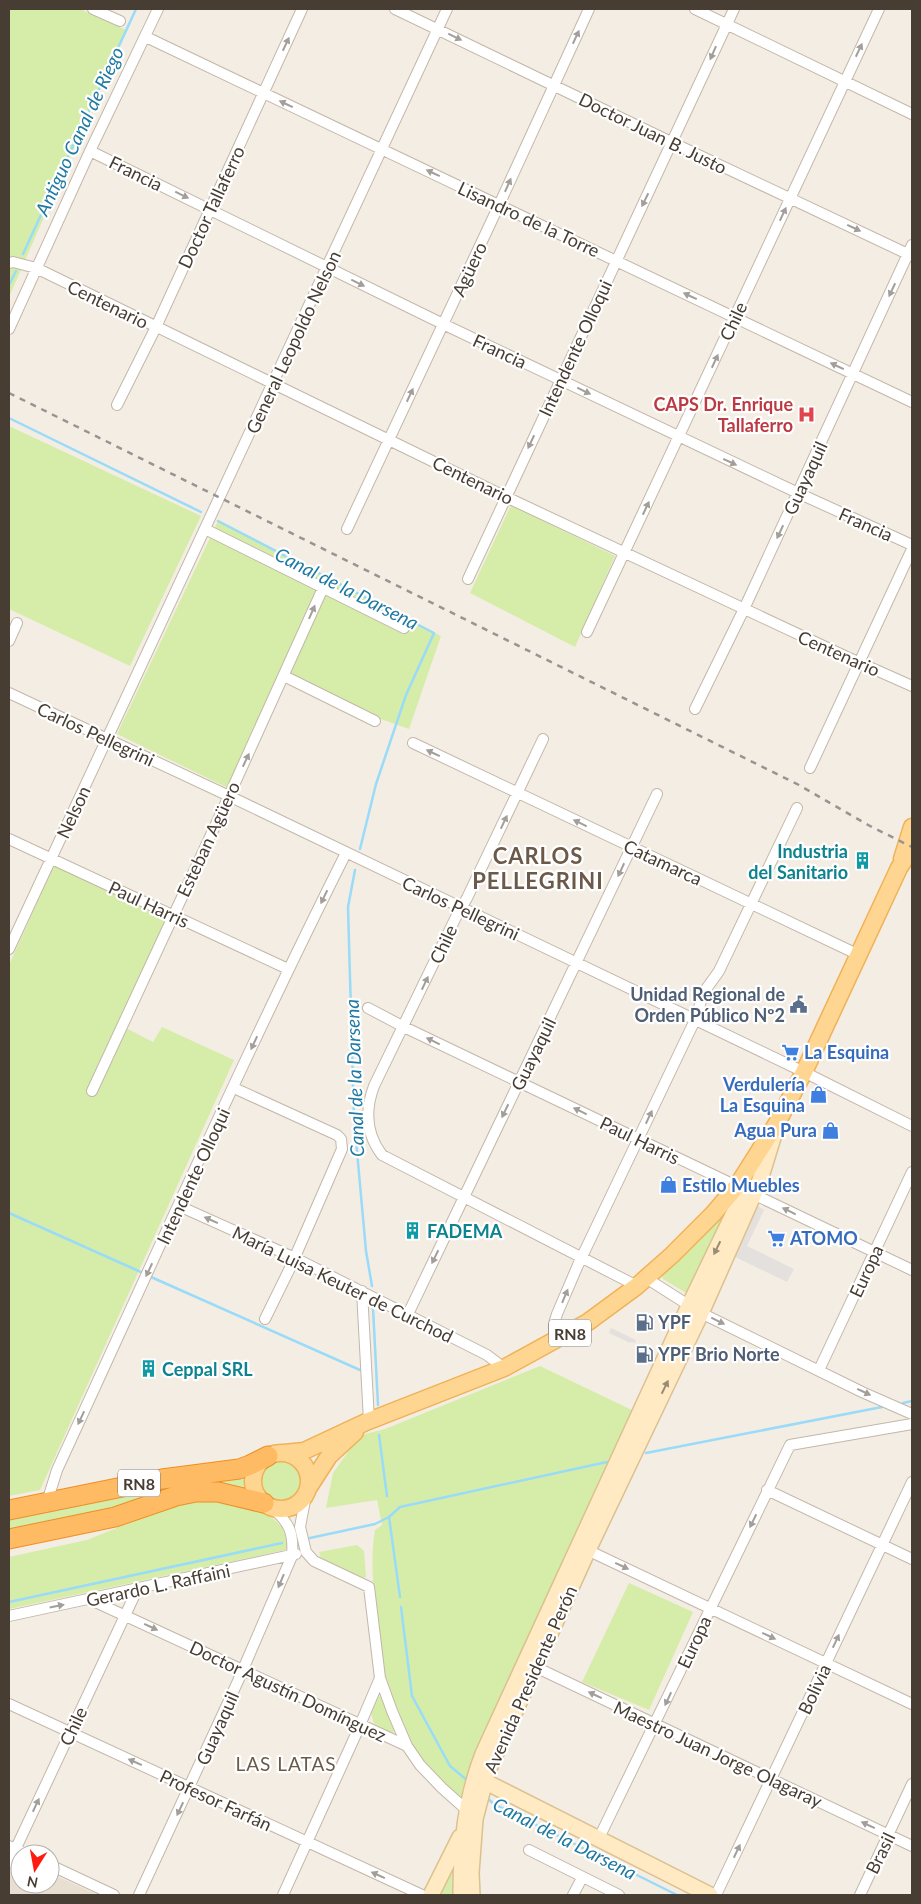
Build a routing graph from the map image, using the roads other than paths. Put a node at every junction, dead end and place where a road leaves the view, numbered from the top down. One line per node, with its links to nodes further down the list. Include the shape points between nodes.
1 (93, 9): 10 (street)
2 (158, 9): 13 (street)
3 (302, 9): 16 (street, Doctor Tallaferro, one-way to 3)
4 (395, 9): 12 (street, Doctor Juan B. Justo)
5 (447, 9): 12 (street, General Leopoldo Nelson)
6 (589, 9): 15 (street, Agüero, one-way to 6)
7 (695, 9): 11 (street)
8 (734, 9): 11 (street, Intendente Olloqui)
9 (878, 9): 14 (street, Chile, one-way to 9)
10 (120, 21)
11 (727, 24): 14 (street); 18 (street, Intendente Olloqui, one-way to 18)
12 (438, 29): 15 (street, Doctor Juan B. Justo, one-way to 15); 19 (street, General Leopoldo Nelson)
13 (146, 37): 16 (street, Lisandro de la Torre); 20 (street)
14 (844, 82): 17 (street); 21 (street, Chile)
15 (554, 85): 18 (street, Doctor Juan B. Justo); 22 (street, Agüero, one-way to 15)
16 (264, 93): 19 (street, Lisandro de la Torre, one-way to 16); 23 (street, Doctor Tallaferro)
17 (912, 114)
18 (673, 143): 21 (street, Doctor Juan B. Justo); 25 (street, Intendente Olloqui, one-way to 25)
19 (382, 149): 22 (street, Lisandro de la Torre, one-way to 19); 28 (street, General Leopoldo Nelson)
20 (90, 151): 23 (street, Francia, one-way to 23); 27 (street)
21 (791, 198): 24 (street, Doctor Juan B. Justo, one-way to 24); 29 (street, Chile, one-way to 21)
22 (499, 205): 25 (street, Lisandro de la Torre); 30 (street, Agüero)
23 (210, 209): 28 (street, Francia); 31 (street, Doctor Tallaferro)
24 (911, 252): 33 (street, Guayaquil, one-way to 33)
25 (615, 261): 29 (street, Lisandro de la Torre, one-way to 25); 34 (street, Intendente Olloqui)
26 (9, 264): 27 (street, Centenario, via 13,262)
27 (36, 268): 31 (street, Centenario); 32 (street)
28 (327, 268): 30 (street, Francia, one-way to 30); 35 (street, General Leopoldo Nelson)
29 (735, 317): 33 (street, Lisandro de la Torre, one-way to 29); 38 (street, Chile, one-way to 29)
30 (443, 324): 34 (street, Francia); 39 (street, Agüero, one-way to 30)
31 (156, 327): 35 (street, Centenario); 37 (street, Doctor Tallaferro)
32 (9, 329)
33 (853, 373): 36 (street, Lisandro de la Torre); 40 (street, Guayaquil)
34 (561, 379): 38 (street, Francia, one-way to 38); 41 (street, Intendente Olloqui, one-way to 41)
35 (273, 384): 39 (street, Centenario); 42 (street, General Leopoldo Nelson)
36 (912, 402)
37 (117, 405)
38 (679, 438): 40 (street, Francia, one-way to 40); 46 (street, Chile, one-way to 38)
39 (389, 439): 41 (street, Centenario); 43 (street, Agüero)
40 (798, 493): 44 (street, Francia); 49 (street, Guayaquil, one-way to 49)
41 (506, 497): 46 (street, Centenario); 47 (street, Intendente Olloqui)
42 (205, 529): 48 (street); 55 (street, General Leopoldo Nelson)
43 (347, 529)
44 (912, 545)
45 (912, 549): 54 (street)
46 (625, 552): 49 (street, Centenario); 52 (street, Chile)
47 (468, 579)
48 (323, 588): 51 (street); 56 (street, Esteban Agüero, one-way to 48)
49 (744, 609): 54 (street, Centenario); 59 (street, Guayaquil)
50 (17, 623): 53 (street)
51 (404, 628)
52 (587, 632)
53 (9, 641)
54 (859, 663): 57 (street, Centenario); 64 (street)
55 (137, 674): 61 (street, Nelson)
56 (284, 676): 60 (street); 67 (street, Esteban Agüero, one-way to 56)
57 (912, 686)
58 (9, 693): 61 (street, Carlos Pellegrini)
59 (695, 709)
60 (375, 721)
61 (107, 739): 67 (street, Carlos Pellegrini); 74 (street, Nelson)
62 (543, 739): 65 (street, Chile)
63 (412, 743): 65 (street, Catamarca, one-way to 63)
64 (810, 768)
65 (518, 792): 71 (street, Catamarca, one-way to 65); 77 (street, Chile, one-way to 65)
66 (656, 794): 71 (street, Guayaquil)
67 (229, 796): 73 (street, Carlos Pellegrini); 78 (street, Esteban Agüero)
68 (797, 808): 76 (street)
69 (912, 827): 75 (main road, Avenida Presidente Perón)
70 (9, 839): 74 (street, Paul Harris)
71 (631, 847): 76 (street, Catamarca); 81 (street, Guayaquil, one-way to 81)
72 (912, 848): 75 (main road, Avenida Presidente Perón)
73 (346, 853): 77 (street, Carlos Pellegrini); 82 (street, Intendente Olloqui, one-way to 82)
74 (51, 859): 78 (street, Paul Harris); 79 (street, Nelson)
75 (899, 868): 80 (main road, Avenida Presidente Perón)
76 (751, 903): 80 (street, Catamarca); 84 (street, via 719,971 704,992)
77 (461, 908): 81 (street, Carlos Pellegrini); 85 (street, Chile, one-way to 77)
78 (173, 915): 82 (street, Paul Harris); 89 (street, Esteban Agüero)
79 (9, 949)
80 (859, 955): 86 (main road, Avenida Presidente Perón)
81 (576, 963): 84 (street, Carlos Pellegrini); 87 (street, Guayaquil)
82 (288, 969): 88 (street, Intendente Olloqui, one-way to 88)
83 (368, 1008): 85 (street, Paul Harris)
84 (695, 1020): 86 (street, Carlos Pellegrini); 92 (street, one-way to 84)
85 (404, 1027): 87 (street, Paul Harris, one-way to 85); 95 (street, Chile, via 370,1098 368,1110 372,1139 382,1155)
86 (804, 1072): 90 (main road, Avenida Presidente Perón); 91 (street, Carlos Pellegrini)
87 (519, 1082): 92 (street, Paul Harris, one-way to 87); 95 (street, Guayaquil, one-way to 95)
88 (234, 1088): 96 (street, Intendente Olloqui); 98 (street, via 337,1135 341,1140 342,1149)
89 (92, 1090)
90 (777, 1124): 94 (main road, Avenida Presidente Perón / RN8, via 758,1155); 94 (main road, Avenida Presidente Perón, via 763,1173)
91 (912, 1126)
92 (639, 1139): 94 (street, Paul Harris); 99 (street)
93 (912, 1172): 97 (street, Europa)
94 (745, 1190): 97 (street, Paul Harris, one-way to 94); 101 (main road, RN8, via 713,1214); 103 (main road, Avenida Presidente Perón)
95 (463, 1198): 99 (street); 104 (street, Guayaquil, one-way to 104)
96 (179, 1206): 98 (street, María Luisa Keuter de Curchod, one-way to 96); 116 (street, Intendente Olloqui, one-way to 116, via 57,1470)
97 (875, 1252): 100 (street, Paul Harris); 108 (street, Europa)
98 (295, 1258): 102 (street, María Luisa Keuter de Curchod); 105 (street)
99 (581, 1259): 101 (street); 106 (street, one-way to 99, via 557,1314)
100 (912, 1270)
101 (641, 1282): 103 (street); 106 (main road, RN8, via 588,1322)
102 (362, 1292): 104 (street, María Luisa Keuter de Curchod); 110 (street)
103 (695, 1309): 108 (street, one-way to 108); 121 (main road, Avenida Presidente Perón)
104 (408, 1314): 107 (street, María Luisa Keuter de Curchod, via 487,1355)
105 (265, 1319)
106 (554, 1342): 107 (main road, RN8)
107 (504, 1368): 110 (main road, RN8)
108 (819, 1370): 109 (street, one-way to 109)
109 (912, 1414)
110 (368, 1422): 112 (main road, RN8, via 304,1451); 115 (main road, RN8, via 329,1456)
111 (912, 1424): 114 (street, Europa, via 790,1445)
112 (276, 1454): 115 (main road, via 292,1454 304,1464 310,1479); 116 (highway, RN8, via 239,1469 162,1478); 117 (main road, via 261,1460 253,1474 254,1490)
113 (912, 1482): 120 (street, Bolivia)
114 (767, 1490): 120 (street); 127 (street, Europa, one-way to 127)
115 (308, 1491): 117 (main road, RN8, via 295,1506 287,1509); 122 (street, via 300,1527)
116 (47, 1502): 118 (highway, RN8)
117 (267, 1506): 119 (highway, RN8, via 218,1492 196,1492 115,1517); 123 (street, Guayaquil, via 282,1516 292,1534)
118 (9, 1510)
119 (9, 1539)
120 (882, 1545): 124 (street); 130 (street, Bolivia, one-way to 120)
121 (583, 1548): 127 (street, one-way to 127); 131 (main road, Avenida Presidente Perón)
122 (306, 1552): 123 (street, Gerardo L. Raffaini); 133 (street, via 314,1561 369,1587)
123 (292, 1556): 125 (street, Gerardo L. Raffaini); 132 (street, Guayaquil, one-way to 132)
124 (912, 1559)
125 (137, 1590): 126 (street, Gerardo L. Raffaini); 129 (street, Chile)
126 (91, 1600): 128 (street, Gerardo L. Raffaini, one-way to 126); 129 (street, Doctor Agustín Domínguez)
127 (710, 1608): 130 (street, one-way to 130); 137 (street, Europa, one-way to 137)
128 (9, 1616)
129 (126, 1616): 132 (street, Doctor Agustín Domínguez, one-way to 132); 138 (street, Chile)
130 (826, 1663): 135 (street); 140 (street, Bolivia)
131 (530, 1664): 137 (street, Maestro Juan Jorge Olagaray, one-way to 131); 141 (main road, Avenida Presidente Perón)
132 (243, 1670): 136 (street, Doctor Agustín Domínguez); 143 (street, Guayaquil)
133 (380, 1678): 136 (street); 139 (street)
134 (9, 1704): 138 (street, Profesor Farfán)
135 (912, 1704)
136 (361, 1724): 139 (street, Doctor Agustín Domínguez); 148 (street)
137 (656, 1724): 140 (street, Maestro Juan Jorge Olagaray); 147 (street, Europa)
138 (70, 1733): 143 (street, Profesor Farfán, one-way to 138); 149 (street, Chile, one-way to 138)
139 (407, 1746): 144 (street, Doctor Agustín Domínguez, via 420,1765)
140 (770, 1778): 146 (street, Maestro Juan Jorge Olagaray, one-way to 140); 164 (street, Bolivia, one-way to 140)
141 (479, 1779): 144 (main road, Avenida Presidente Perón); 147 (main road)
142 (912, 1784): 146 (street, Brasil)
143 (190, 1788): 148 (street, Profesor Farfán); 155 (street, Guayaquil, one-way to 155)
144 (471, 1814): 145 (main road, Avenida Presidente Perón); 160 (main road)
145 (463, 1832): 158 (main road, Avenida Presidente Perón); 159 (main road)
146 (889, 1835): 150 (street, Maestro Juan Jorge Olagaray); 165 (street, Brasil)
147 (598, 1840): 163 (main road)
148 (308, 1843): 156 (street); 157 (street, Profesor Farfán, one-way to 148)
149 (14, 1844)
150 (912, 1846)
151 (529, 1850): 153 (street)
152 (60, 1870): 154 (street)
153 (582, 1878): 161 (street); 162 (street)
154 (114, 1895)
155 (139, 1895)
156 (283, 1895)
157 (422, 1895)
158 (431, 1895)
159 (460, 1895)
160 (472, 1895)
161 (574, 1895)
162 (619, 1895)
163 (710, 1895)
164 (716, 1895)
165 (860, 1895)

